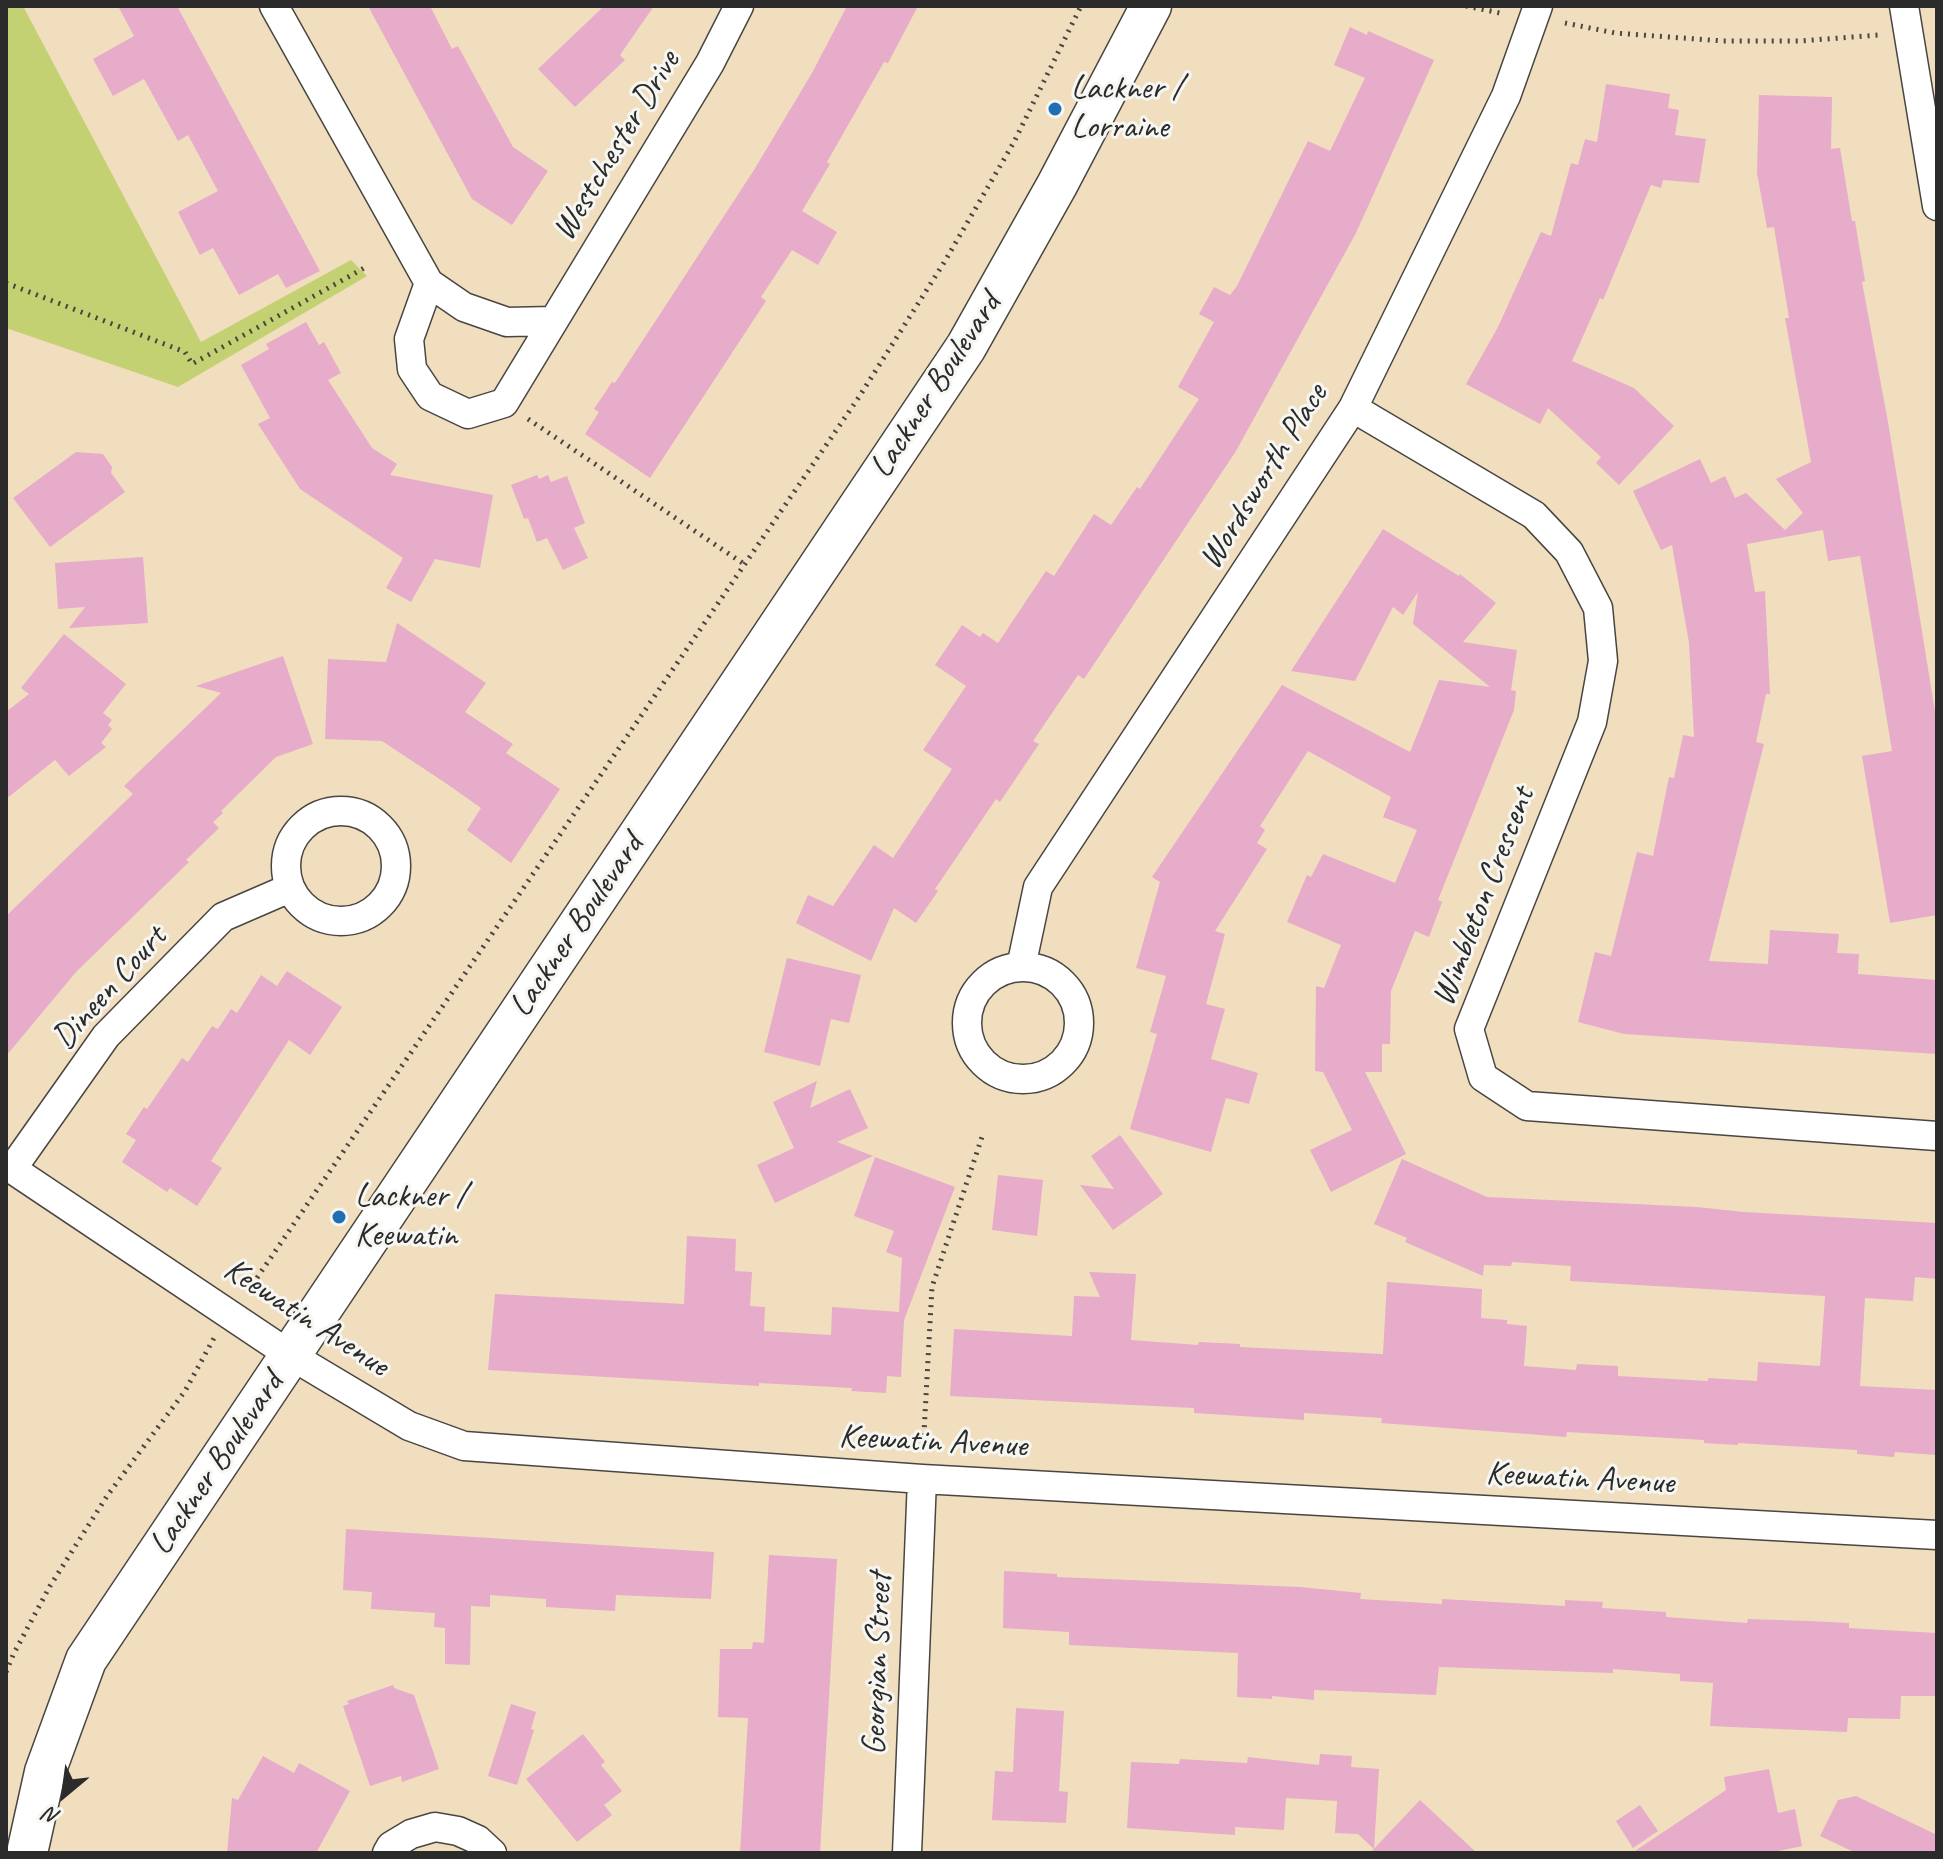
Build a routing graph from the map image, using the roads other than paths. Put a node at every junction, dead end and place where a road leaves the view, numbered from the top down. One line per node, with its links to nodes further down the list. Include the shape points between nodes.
1 (274, 6): 7 (street)
2 (739, 6): 8 (street, Westchester Drive, via 710,63)
3 (1151, 6): 14 (main road, Lackner Boulevard, via 966,347)
4 (1538, 6): 9 (street, Wordsworth Place, via 1506,96)
5 (1904, 6): 6 (street)
6 (1937, 206)
7 (429, 283): 8 (street, via 464,307 507,322); 8 (street, Westchester Drive, via 409,339 412,369 430,396 468,414 504,403)
8 (552, 321)
9 (1353, 408): 11 (street, Wordsworth Place, via 1038,887); 12 (street, Wimbleton Crescent, via 1534,515 1569,552 1598,608 1603,661 1592,722 1469,1029 1483,1077 1527,1106)
10 (290, 888): 13 (street, Dineen Court, via 223,917 106,1036)
11 (1021, 967)
12 (1937, 1136)
13 (9, 1167): 14 (street, Keewatin Avenue)
14 (290, 1355): 15 (street, Keewatin Avenue, via 409,1426 464,1446); 17 (main road, Lackner Boulevard, via 86,1660 45,1772)
15 (922, 1467): 16 (street, Keewatin Avenue); 20 (street, Georgian Street)
16 (1937, 1535)
17 (27, 1853)
18 (387, 1853): 19 (street, via 411,1834 435,1827 478,1840)
19 (492, 1853)
20 (907, 1853)

